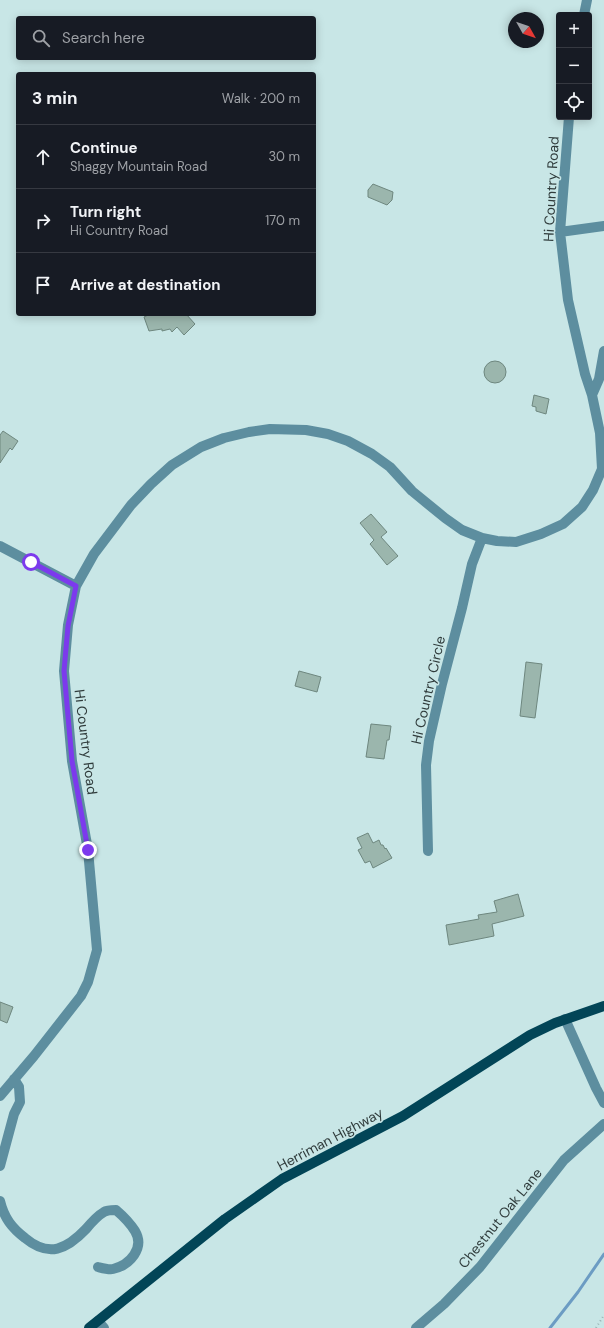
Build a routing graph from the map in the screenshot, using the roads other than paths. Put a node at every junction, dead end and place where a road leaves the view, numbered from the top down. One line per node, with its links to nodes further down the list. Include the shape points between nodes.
1 (587, 0): 2 (street)
2 (585, 12)
3 (569, 120): 5 (street, Hi Country Road)
4 (604, 226): 5 (street)
5 (560, 232): 7 (street, Hi Country Road, via 568,300)
6 (604, 351): 7 (street, via 599,379)
7 (592, 395): 8 (street, Hi Country Road, via 600,433 602,469 582,508 563,524 516,542)
8 (482, 538): 10 (street, Hi Country Road, via 462,530 444,518 412,491 390,467 348,441 306,430 263,430 224,438 201,447 172,465 131,505 94,554); 11 (street, Hi Country Circle, via 472,564 429,741 426,765)
9 (0, 546): 10 (street)
10 (76, 586): 14 (street, Hi Country Road, via 68,626 64,671 72,761 88,850 97,950 88,982 81,996)
11 (428, 851)
12 (604, 1006): 13 (main road, Herriman Highway)
13 (565, 1019): 16 (street); 21 (main road, Herriman Highway, via 530,1035 403,1116 301,1168 263,1191 225,1219)
14 (14, 1079): 15 (street, Hi Country Road); 18 (street, via 19,1087 20,1102 14,1114)
15 (0, 1096)
16 (604, 1103)
17 (604, 1124): 23 (street, Chestnut Oak Lane, via 564,1160 480,1267)
18 (0, 1166)
19 (0, 1201): 20 (street, via 2,1212 15,1230 43,1250 66,1247 98,1216 105,1211 116,1210 136,1232 136,1253 125,1264 112,1269)
20 (98, 1267)
21 (101, 1324): 22 (main road, Herriman Highway)
22 (89, 1328)
23 (416, 1328)

